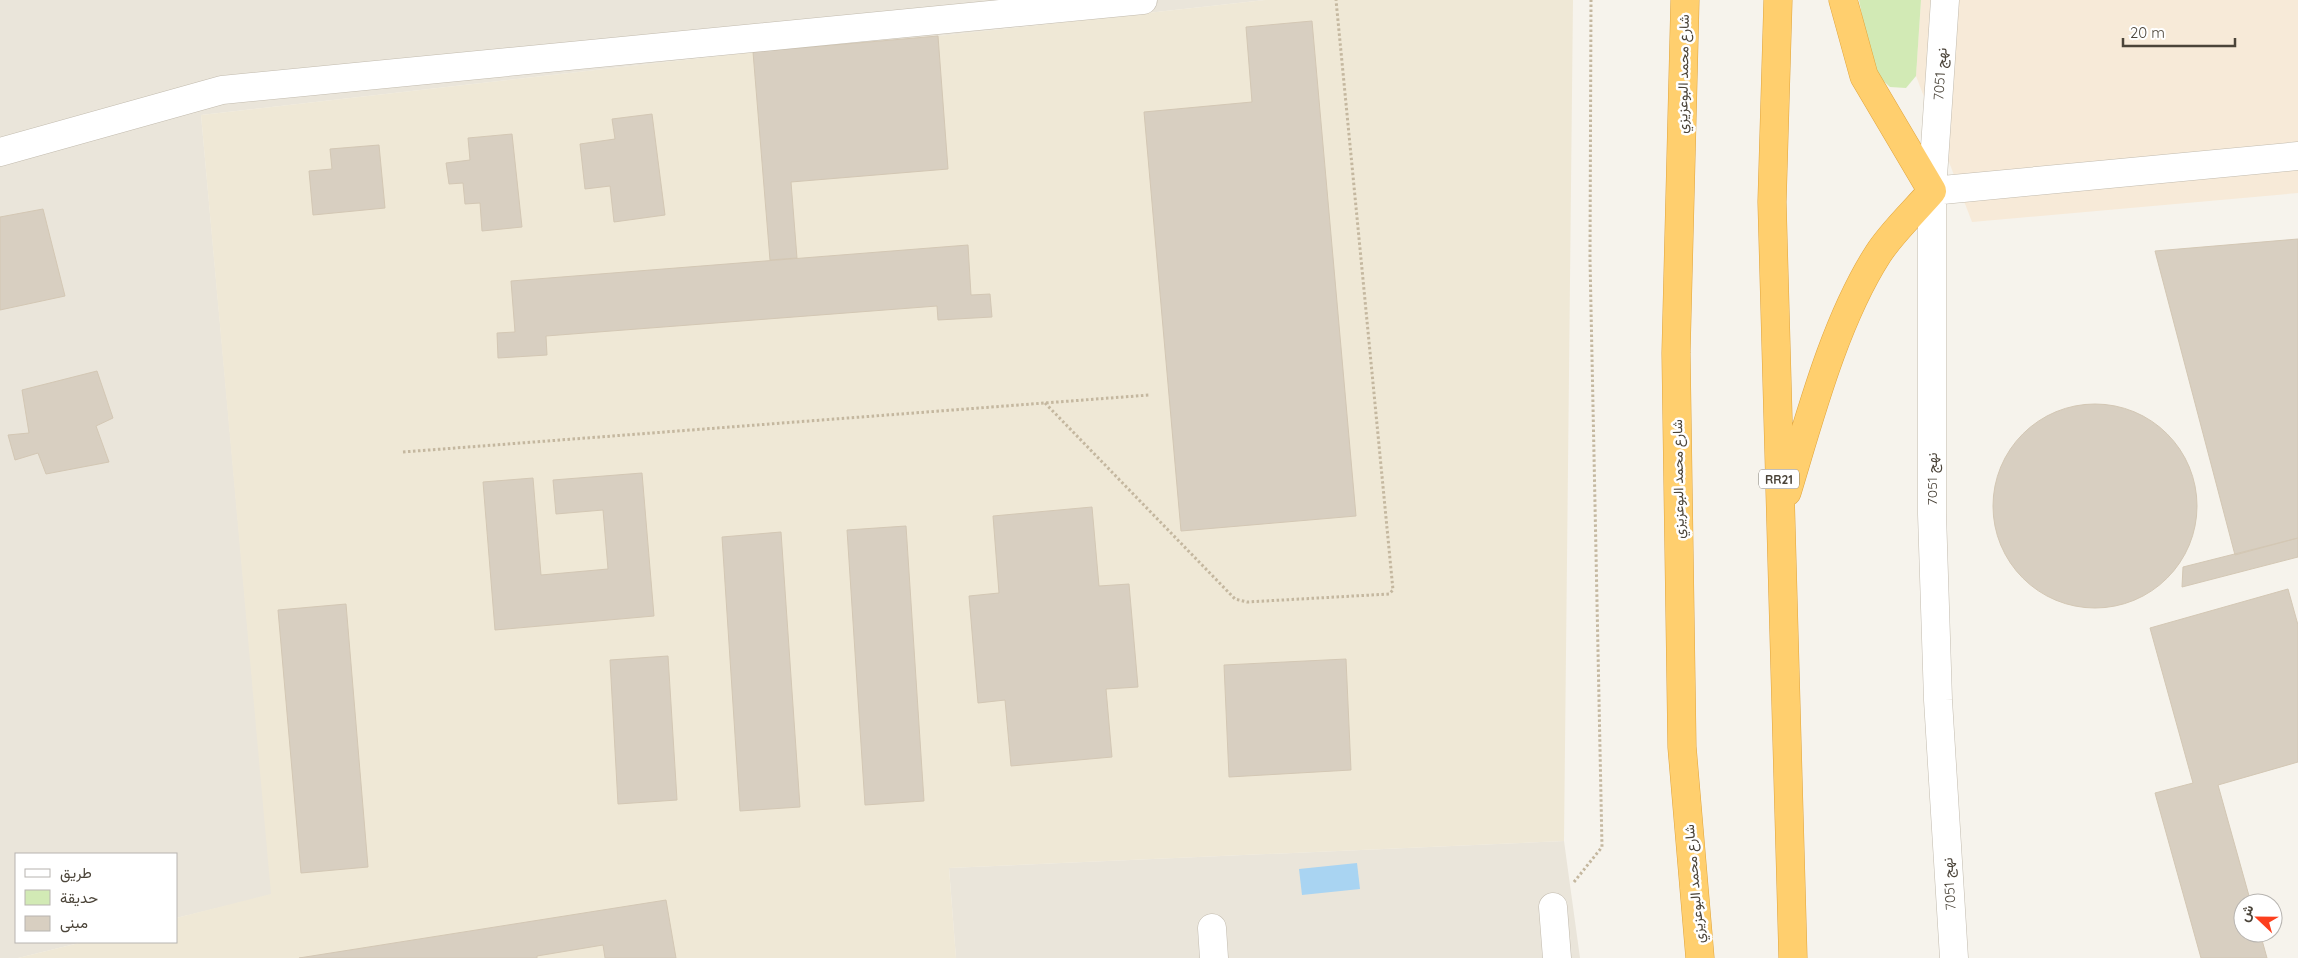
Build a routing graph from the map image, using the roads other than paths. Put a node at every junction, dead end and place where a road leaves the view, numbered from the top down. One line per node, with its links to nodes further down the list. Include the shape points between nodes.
1 (1143, 0): 6 (street, via 222,90)
2 (1685, 0): 14 (highway, شارع محمد البوعزيزي, via 1676,353 1682,747)
3 (1778, 0): 9 (highway, RR21, via 1772,202)
4 (1843, 0): 8 (highway, via 1864,76)
5 (1945, 0): 8 (street, نهج 7051)
6 (0, 152)
7 (2298, 156): 8 (street)
8 (1932, 191): 9 (highway, via 1878,253 1848,310); 16 (street, نهج 7051, via 1933,524 1938,700)
9 (1780, 515): 15 (highway, RR21)
10 (1553, 908): 13 (street)
11 (1212, 928): 12 (street)
12 (1214, 958)
13 (1557, 958)
14 (1700, 958)
15 (1793, 958)
16 (1954, 958)

